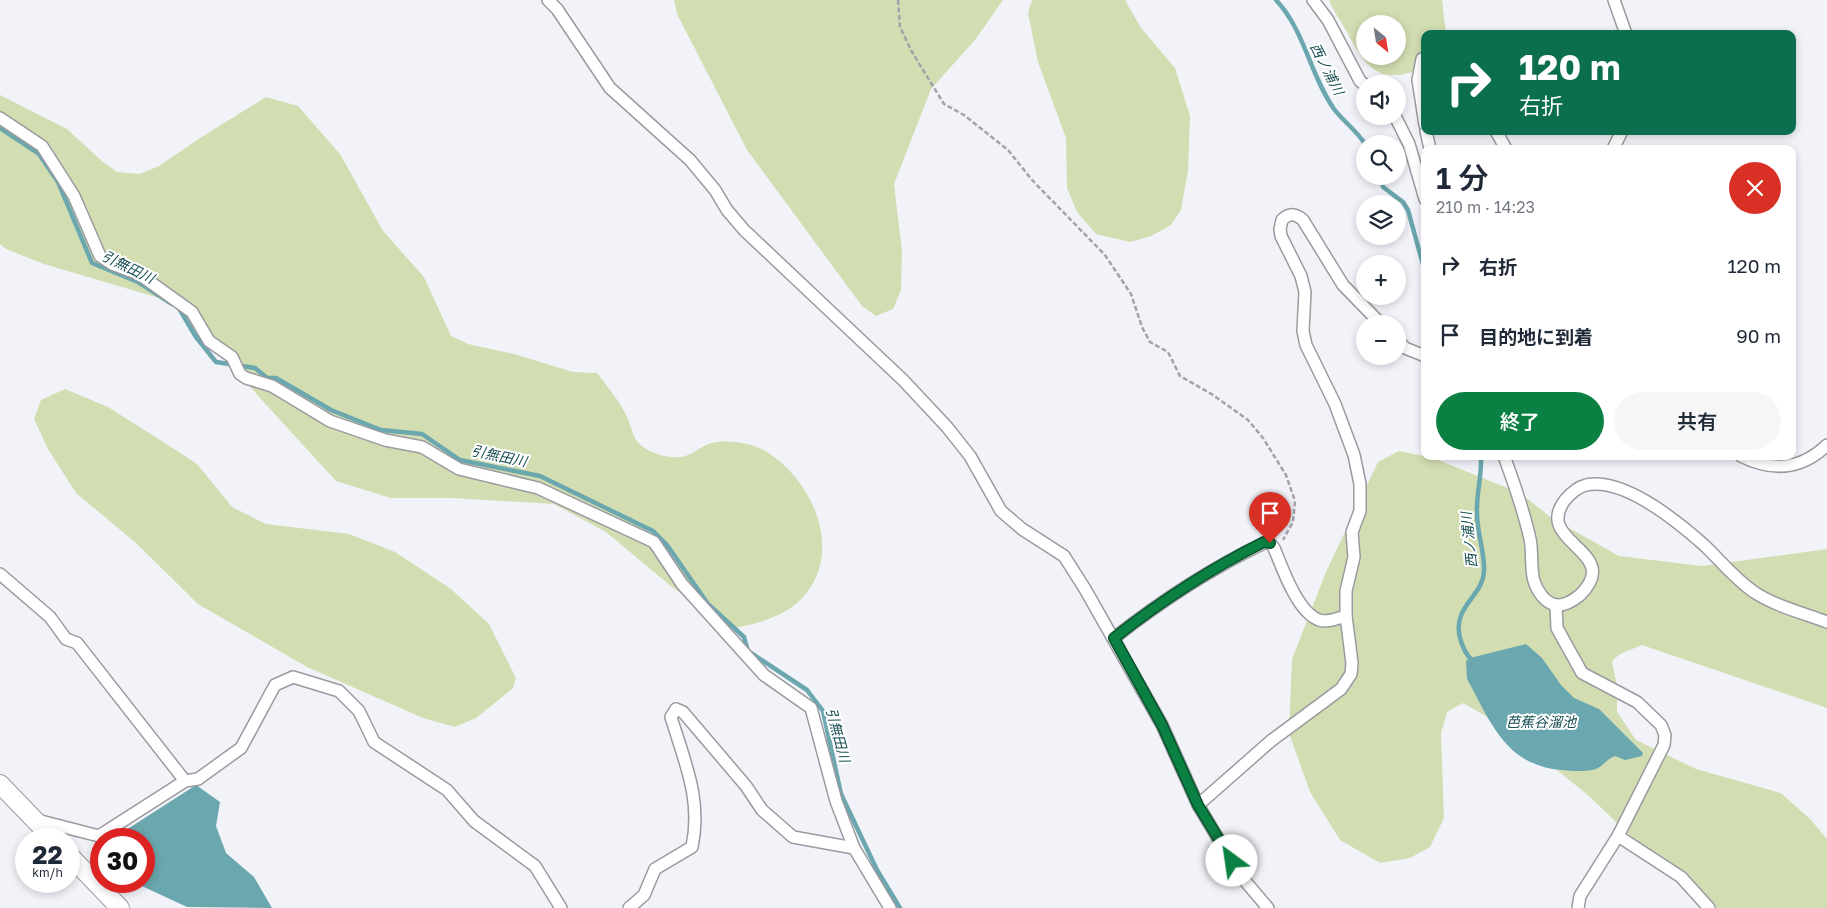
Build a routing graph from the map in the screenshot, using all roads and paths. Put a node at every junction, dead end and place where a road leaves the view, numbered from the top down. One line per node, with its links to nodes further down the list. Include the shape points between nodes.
1 (548, 0): 23 (street, via 610,88 690,160 744,230 903,380 947,428 970,456 1001,511 1064,556)
2 (898, 0): 18 (path, via 900,27 944,104 964,115 1008,150 1032,180 1105,255 1131,294 1150,342 1168,352 1180,376 1214,395 1248,420 1263,438 1286,475 1295,501 1293,522 1281,544)
3 (1313, 0): 7 (street, via 1328,20)
4 (1614, 0): 5 (street)
5 (1625, 30)
6 (1421, 64): 8 (street, via 1418,80)
7 (1357, 75)
8 (1421, 99)
9 (0, 118): 30 (street, via 42,146 74,196 100,256 139,274 192,312 209,342 232,357 240,374 246,378 272,386 330,421 385,440 422,447 459,469 538,488 654,542 682,584 764,675 812,708 836,801)
10 (1400, 125): 11 (street, via 1409,144)
11 (1421, 185)
12 (1372, 315): 21 (street, via 1343,285 1303,220 1291,214 1282,220 1282,236 1306,292 1303,331 1306,345 1335,404 1354,455 1360,484 1360,511 1352,532 1354,557 1346,592)
13 (1406, 348): 14 (street)
14 (1421, 354)
15 (1827, 445): 17 (street, via 1793,467 1756,464)
16 (1505, 460): 20 (street, via 1530,541 1533,580 1546,600)
17 (1748, 460)
18 (1274, 548): 21 (street, via 1290,587 1307,611 1319,620); 23 (street, via 1264,542 1225,562 1146,613)
19 (0, 574): 24 (street, via 50,616 66,639 77,643)
20 (1556, 605): 22 (street, via 1575,599 1592,579 1594,571 1586,555 1566,539 1559,525 1559,514 1572,493 1583,486 1598,483 1619,488 1658,510 1705,546 1734,578 1756,593); 29 (street, via 1557,628 1582,673 1637,702 1661,725 1665,735 1664,745)
21 (1346, 616): 26 (street, via 1352,663 1347,682 1272,740)
22 (1827, 622)
23 (1114, 638): 26 (street, via 1162,725)
24 (185, 781): 27 (street, via 98,836); 33 (street, via 198,779 241,748 275,685 293,677 339,691 359,711 374,742 447,790 474,820 535,866)
25 (0, 784): 27 (main road)
26 (1198, 805): 36 (street, via 1240,875)
27 (35, 819): 28 (main road)
28 (43, 828)
29 (1618, 836): 37 (street, via 1580,896); 38 (street, via 1682,877)
30 (854, 848): 34 (street, via 794,837 762,810 690,719 676,709 671,717 695,794 696,826 692,848 655,869 644,895); 35 (street)
31 (80, 867): 32 (main road)
32 (116, 907)
33 (561, 908)
34 (629, 908)
35 (890, 908)
36 (1268, 908)
37 (1578, 908)
38 (1709, 908)

